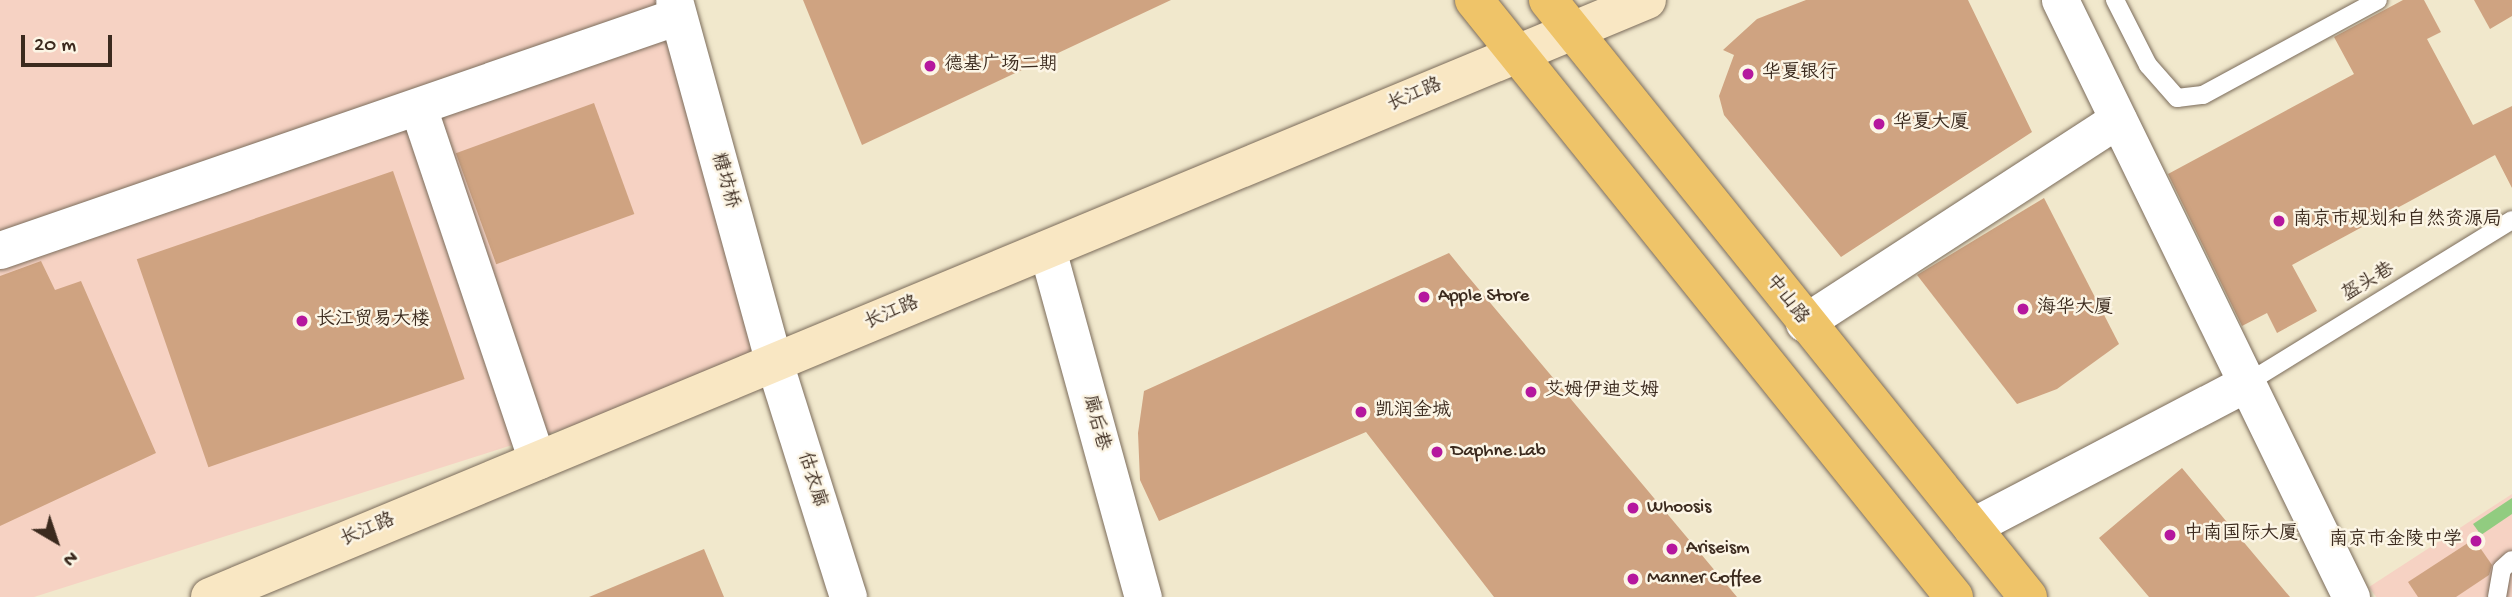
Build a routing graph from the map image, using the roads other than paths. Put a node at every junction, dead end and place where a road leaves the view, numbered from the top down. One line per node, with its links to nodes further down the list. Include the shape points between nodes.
1 (1475, 0): 9 (main road); 24 (lane)
2 (1548, 0): 8 (main road, 中山路)
3 (1647, 0): 8 (main road, 长江路)
4 (2060, 0): 11 (street)
5 (2115, 0): 6 (lane, via 2148,65 2177,98 2203,95)
6 (2378, 0)
7 (676, 8): 10 (street); 16 (street, 糖坊桥)
8 (1573, 30): 9 (main road, 长江路); 15 (main road, 中山路)
9 (1516, 53): 13 (main road, 长江路); 24 (main road)
10 (418, 107): 14 (street); 18 (street)
11 (2118, 120): 15 (street); 17 (street)
12 (2512, 219): 17 (lane, 盔头巷)
13 (1047, 249): 16 (main road, 长江路); 23 (street, 廊后巷)
14 (0, 250)
15 (1804, 323): 19 (main road, 中山路)
16 (774, 362): 18 (main road, 长江路); 22 (street, 估衣廊)
17 (2247, 383): 19 (street); 26 (street)
18 (537, 461): 21 (main road, 长江路)
19 (1971, 527): 25 (main road, 中山路)
20 (2512, 560): 27 (lane, via 2502,569)
21 (210, 597)
22 (848, 597)
23 (1143, 597)
24 (1954, 597)
25 (2028, 597)
26 (2351, 597)
27 (2497, 597)

